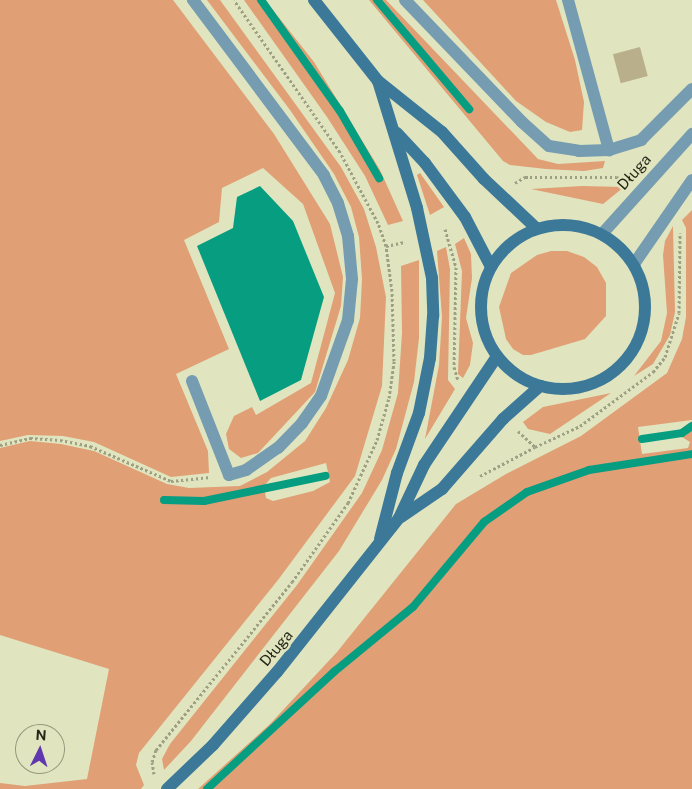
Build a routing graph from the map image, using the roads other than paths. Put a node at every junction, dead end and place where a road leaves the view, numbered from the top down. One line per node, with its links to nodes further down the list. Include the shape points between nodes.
1 (193, 0): 16 (street, via 324,175 338,203 348,236 352,279 348,320 321,396 278,448 246,470 229,476)
2 (314, 0): 5 (main road)
3 (405, 0): 9 (street, via 549,146 578,151)
4 (568, 0): 9 (street)
5 (378, 81): 7 (main road); 11 (main road, via 442,132 484,179)
6 (692, 89): 9 (street, via 641,140)
7 (396, 131): 14 (main road, via 425,163 465,217); 19 (main road, via 424,237 432,278 433,316 430,358 419,413 397,473)
8 (692, 134): 12 (street, Długa)
9 (609, 150)
10 (692, 180): 13 (street)
11 (536, 228): 12 (main road, via 573,225); 14 (main road, via 513,242)
12 (602, 234): 13 (main road, via 620,246)
13 (634, 264): 17 (main road, via 644,287 646,313 641,337 628,359 609,376 586,387 560,390)
14 (491, 267): 15 (main road, via 482,290 481,315)
15 (496, 358): 17 (main road, via 516,375); 18 (main road, Długa, via 424,465)
16 (192, 381)
17 (540, 386): 18 (main road, Długa, via 503,419 442,489)
18 (399, 518): 19 (main road, Długa)
19 (379, 544): 20 (main road, Długa, via 277,672 213,745)
20 (167, 789)

